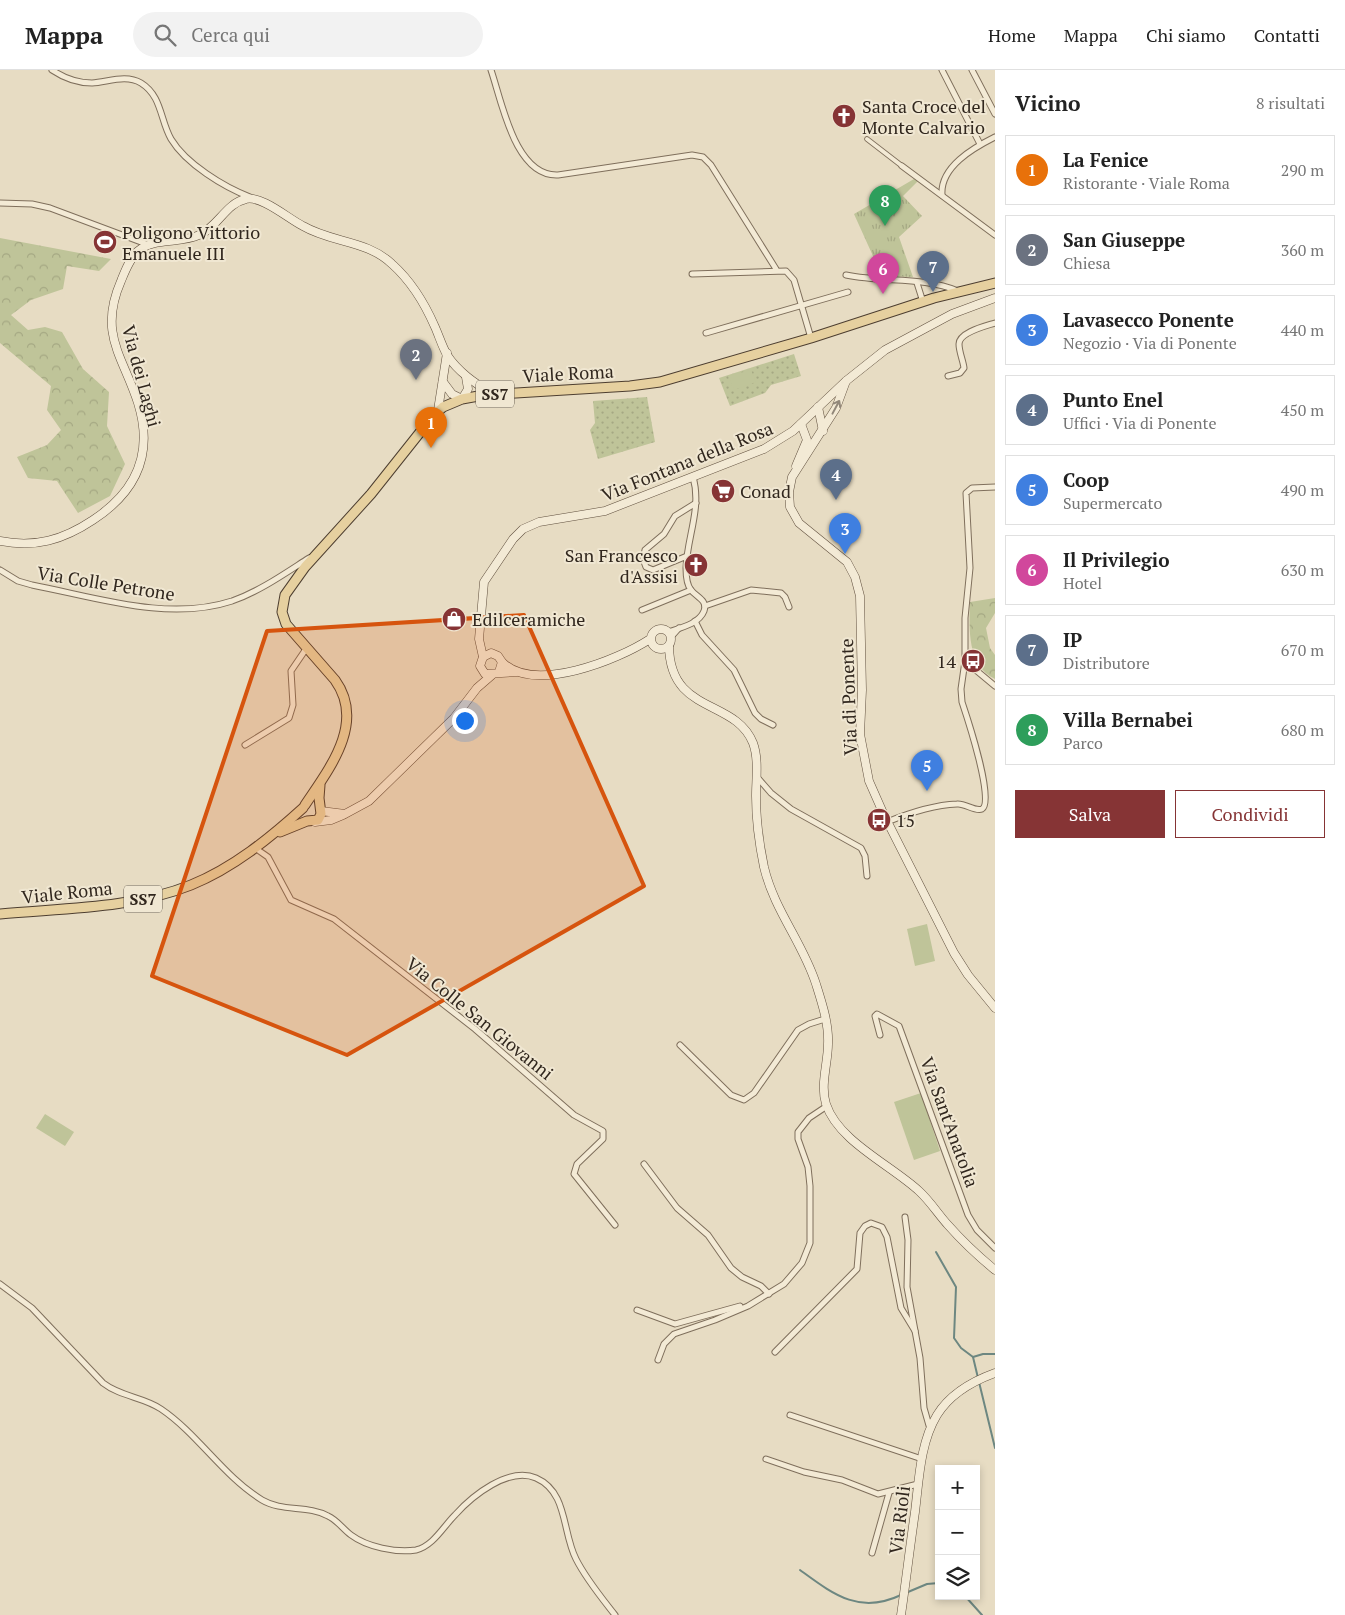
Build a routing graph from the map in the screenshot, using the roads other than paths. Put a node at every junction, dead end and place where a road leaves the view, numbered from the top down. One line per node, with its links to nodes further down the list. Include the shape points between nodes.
1 (52, 70): 11 (street, via 81,82 128,79 141,83 157,101 169,135 179,150 226,186)
2 (491, 70): 15 (street, via 516,144 534,168 558,176 700,155 711,165)
3 (942, 70): 8 (street)
4 (972, 70): 5 (street)
5 (995, 114)
6 (995, 137): 8 (street)
7 (867, 140): 9 (street)
8 (980, 144): 10 (street, via 946,175)
9 (902, 166): 10 (street)
10 (942, 195): 13 (street)
11 (255, 199): 14 (main road, Via dei Laghi, via 247,198 235,204 214,226 199,235); 28 (main road, via 309,230 362,245 385,258 413,288)
12 (0, 203): 14 (street, via 50,208)
13 (995, 235)
14 (150, 245): 43 (main road, Via dei Laghi, via 134,255 120,282 112,312 116,350 137,401 144,436 141,458 131,484 108,510 64,536 36,544)
15 (776, 269): 16 (street); 24 (street, via 791,275)
16 (692, 274)
17 (846, 276): 18 (street)
18 (917, 282): 20 (street); 23 (street)
19 (995, 283): 20 (main road, Viale Roma / SS7)
20 (959, 291): 23 (main road, Viale Roma / SS7)
21 (848, 292): 24 (street)
22 (995, 298): 31 (main road, Via Fontana della Rosa, via 908,336)
23 (923, 302): 27 (main road, Viale Roma / SS7)
24 (802, 305): 26 (street); 27 (street)
25 (995, 323): 29 (street, via 974,328 960,340 964,368 960,373)
26 (706, 333)
27 (811, 338): 33 (main road, Viale Roma / SS7, via 652,383)
28 (446, 353): 30 (main road); 32 (main road)
29 (948, 376)
30 (466, 377): 33 (main road); 34 (main road, via 468,390)
31 (846, 381): 35 (main road, Via Fontana della Rosa); 38 (main road, Via di Ponente, one-way to 31)
32 (443, 382): 34 (main road, via 452,394); 36 (main road)
33 (492, 394): 34 (main road, Viale Roma / SS7)
34 (462, 399): 36 (main road, Viale Roma / SS7)
35 (818, 407): 37 (main road, Via Fontana della Rosa); 38 (main road)
36 (438, 410): 44 (main road, Viale Roma / SS7, via 381,482)
37 (801, 424): 39 (main road, Via di Ponente, via 807,440 797,460); 40 (main road, Via Fontana della Rosa, via 764,449)
38 (823, 431): 39 (main road, Via di Ponente)
39 (796, 470): 77 (main road, Via di Ponente, via 789,488 791,512 799,523 847,562 858,584 861,741 871,787)
40 (693, 477): 42 (street); 52 (main road, Via Fontana della Rosa, via 597,513 539,522 523,529 514,536 486,577 482,590)
41 (995, 487): 59 (street, via 974,488 966,495 970,568)
42 (696, 503): 45 (street); 45 (street, via 673,518 664,534 645,551 643,559 646,567 653,570)
43 (0, 541)
44 (318, 552): 46 (street, Via Colle Petrone, via 252,592 221,604 194,609 131,604 32,585); 56 (main road, Viale Roma / SS7, via 291,584 282,605 286,624)
45 (687, 556): 47 (street, via 686,574)
46 (0, 570)
47 (691, 590): 48 (street); 50 (street)
48 (705, 606): 49 (street, via 751,590 781,593); 51 (street, via 703,614)
49 (789, 606)
50 (642, 610)
51 (695, 621): 53 (street); 69 (street, via 702,635 734,670 755,713)
52 (480, 631): 57 (main road, Via Fontana della Rosa, via 484,645); 58 (main road, Via Fontana della Rosa, via 479,648)
53 (670, 634): 54 (main road, via 658,629 653,633); 55 (main road)
54 (654, 645): 55 (main road); 63 (main road); 65 (main road, via 641,645 604,662 575,670 540,674)
55 (669, 646): 63 (main road)
56 (306, 649): 70 (street, via 291,671 290,718); 72 (main road, Viale Roma / SS7, via 340,688 346,706 341,745)
57 (491, 653): 58 (main road); 60 (main road)
58 (483, 657): 61 (main road)
59 (965, 661): 62 (street); 64 (street)
60 (502, 662): 65 (main road); 66 (main road)
61 (480, 666): 66 (main road, via 485,674); 68 (main road)
62 (964, 667): 64 (street); 77 (street, via 960,696 987,776 987,806 980,810 960,804 939,806)
63 (672, 670): 71 (main road, via 693,698 739,722 746,730 754,747)
64 (974, 670): 67 (street)
65 (518, 672): 66 (main road)
66 (496, 674): 68 (main road)
67 (994, 687)
68 (477, 688): 75 (main road, via 457,715 380,792 366,804)
69 (774, 725)
70 (244, 745)
71 (756, 777): 80 (street, via 791,809 861,848); 83 (main road, via 757,826 766,872 779,910 814,978)
72 (320, 782): 73 (main road, Viale Roma); 74 (main road)
73 (304, 806): 74 (main road, via 313,802); 76 (main road, via 302,814); 78 (main road, Viale Roma)
74 (321, 809): 75 (main road); 76 (main road, via 320,817)
75 (345, 814): 76 (main road)
76 (311, 822): 78 (main road, Viale Roma / SS7)
77 (887, 822): 82 (main road, Via di Ponente, via 957,958)
78 (270, 836): 79 (main road, Viale Roma / SS7)
79 (256, 848): 81 (main road, Viale Roma / SS7, via 205,879 163,894 90,907); 89 (street, Via Colle San Giovanni, via 268,857 291,900 332,918 475,1029 574,1116 603,1131 603,1139 577,1164 574,1174)
80 (867, 876)
81 (0, 914)
82 (995, 1008)
83 (825, 1020): 85 (street, via 798,1030 754,1093 744,1100 730,1095); 86 (main road, via 828,1042 824,1086)
84 (880, 1034): 90 (street, Via Sant'Anatolia, via 877,1014 899,1026 968,1215 977,1230)
85 (680, 1045)
86 (827, 1106): 91 (main road, via 843,1131 917,1189 968,1246); 93 (street, via 803,1124 797,1134 809,1174 808,1252 793,1276)
87 (644, 1164): 93 (street, via 677,1208 696,1222 731,1268)
88 (905, 1217): 96 (street, via 908,1240 906,1283)
89 (615, 1225)
90 (995, 1248)
91 (995, 1270)
92 (0, 1284): 107 (street, via 32,1308 103,1383 163,1410 256,1495 279,1506 327,1515 364,1543 396,1550 420,1548 431,1542 467,1503 495,1484 519,1475 540,1480 559,1500 577,1561)
93 (769, 1294): 94 (street)
94 (759, 1299): 95 (street, via 726,1312 676,1324); 98 (street, via 728,1315 674,1334 664,1344)
95 (637, 1310)
96 (915, 1331): 97 (street, via 902,1312 887,1237 880,1226 871,1223 860,1233 857,1269); 101 (street, via 924,1408)
97 (776, 1352)
98 (658, 1360)
99 (995, 1372): 101 (main road, Via Rioli, via 957,1393 944,1405)
100 (790, 1415): 103 (street)
101 (931, 1429): 103 (main road, Via Rioli)
102 (766, 1459): 105 (street, via 845,1481 873,1493)
103 (922, 1459): 104 (main road, Via Rioli)
104 (918, 1484): 105 (street); 108 (main road, Via Rioli)
105 (889, 1493): 106 (street)
106 (872, 1554)
107 (615, 1615)
108 (902, 1615)

